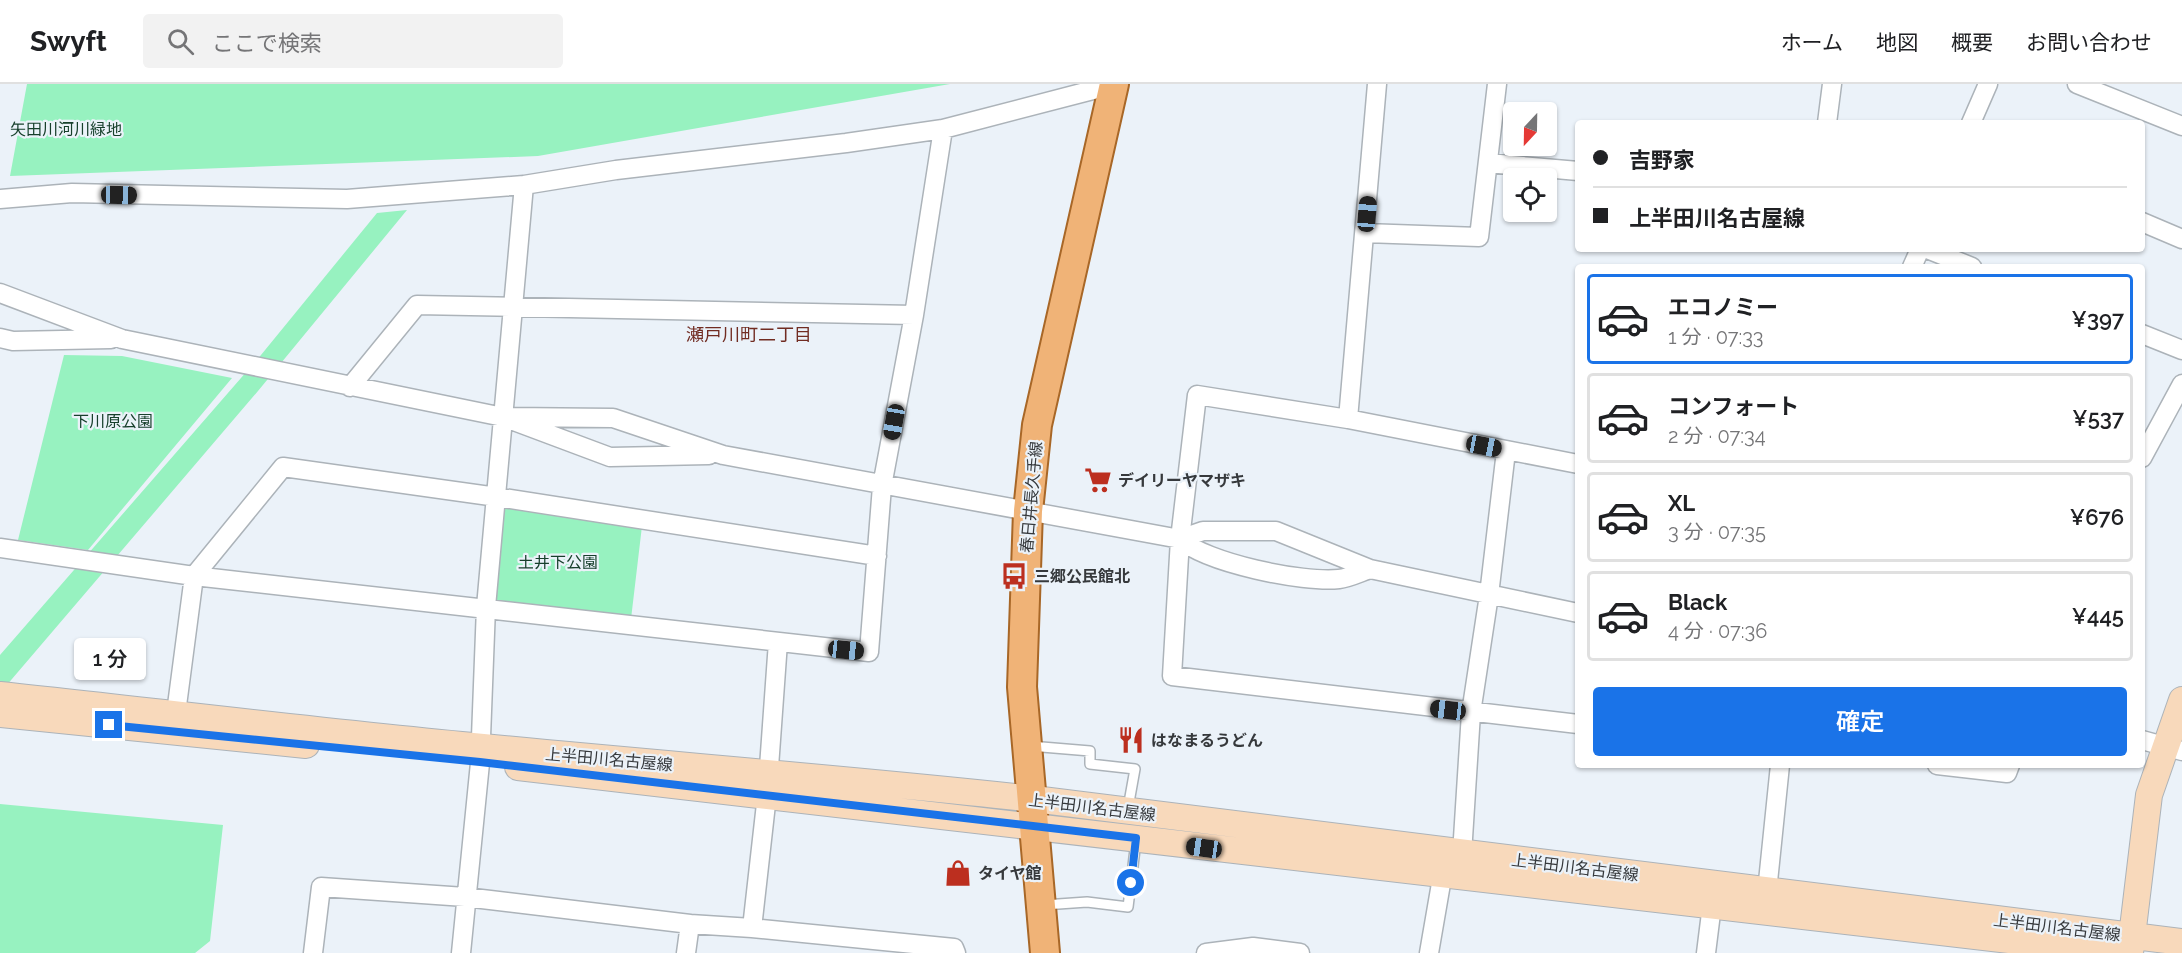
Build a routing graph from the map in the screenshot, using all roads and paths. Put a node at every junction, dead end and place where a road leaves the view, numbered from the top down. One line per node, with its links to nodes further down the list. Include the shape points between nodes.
1 (1114, 84): 10 (street); 37 (main road, 春日井長久手線, via 1037,425)
2 (1377, 84): 16 (street)
3 (1497, 84): 11 (street)
4 (1832, 84): 7 (street)
5 (1988, 84): 8 (street)
6 (2077, 84): 9 (street)
7 (1827, 120)
8 (1972, 120)
9 (2182, 126)
10 (943, 129): 13 (street); 22 (street)
11 (1488, 163): 12 (street); 16 (street, via 1479,237)
12 (1575, 171)
13 (524, 185): 14 (street, via 347,199 72,193); 21 (street)
14 (1, 202)
15 (2145, 223): 17 (street)
16 (1365, 233): 30 (street)
17 (2182, 239)
18 (1934, 252): 19 (street)
19 (1964, 264)
20 (0, 292): 25 (street)
21 (512, 306): 22 (street); 28 (street, via 417,305); 29 (street)
22 (914, 315): 35 (street)
23 (2145, 335): 26 (street)
24 (0, 338): 25 (street)
25 (122, 339): 28 (street)
26 (2182, 350)
27 (2182, 384): 32 (street)
28 (350, 387): 29 (street)
29 (504, 417): 33 (street, via 613,418); 33 (street, via 610,457); 36 (street)
30 (1348, 419): 31 (street); 38 (street, via 1197,395)
31 (1506, 451): 34 (street); 43 (street)
32 (2145, 452)
33 (723, 455): 35 (street)
34 (1575, 463)
35 (882, 486): 37 (street); 40 (street)
36 (497, 497): 40 (street); 42 (street, via 283,467); 44 (street)
37 (1028, 511): 38 (street); 53 (main road, 春日井長久手線, via 1022,687)
38 (1180, 539): 41 (street, via 1203,531 1276,531); 41 (street, via 1192,550 1266,573 1340,579); 50 (street, via 1172,676)
39 (0, 548): 42 (street)
40 (876, 556): 46 (street, via 869,652)
41 (1370, 569): 43 (street)
42 (194, 576): 44 (street); 49 (street)
43 (1489, 595): 45 (street); 50 (street)
44 (486, 607): 46 (street); 55 (street)
45 (1575, 612)
46 (778, 642): 59 (street)
47 (0, 695): 49 (main road, 上半田川名古屋線)
48 (2182, 700): 54 (main road)
49 (176, 713): 55 (main road, 上半田川名古屋線)
50 (1471, 713): 52 (street); 63 (street)
51 (0, 714): 55 (main road, 上半田川名古屋線)
52 (1575, 724)
53 (1029, 745): 60 (lane, via 1090,751 1090,764 1134,769); 61 (main road, 春日井長久手線)
54 (2163, 746): 72 (main road, via 2149,795)
55 (481, 755): 59 (main road, 上半田川名古屋線); 65 (street)
56 (1780, 768): 66 (street)
57 (1963, 768): 58 (street, via 2007,773)
58 (2009, 768)
59 (767, 785): 61 (main road, 上半田川名古屋線); 70 (street)
60 (1127, 811): 61 (main road, 上半田川名古屋線); 63 (main road, 上半田川名古屋線)
61 (1035, 812): 62 (main road, 上半田川名古屋線); 68 (main road, 春日井長久手線)
62 (1136, 838): 64 (main road, 上半田川名古屋線); 68 (lane, via 1128,907 1087,902)
63 (1462, 854): 66 (main road, 上半田川名古屋線)
64 (1443, 872): 67 (main road, 上半田川名古屋線); 80 (street)
65 (465, 897): 69 (street); 73 (street, via 321,886); 74 (street)
66 (1766, 900): 67 (main road, 上半田川名古屋線); 72 (main road, 上半田川名古屋線)
67 (1712, 905): 81 (street)
68 (1041, 906): 77 (main road, 春日井長久手線)
69 (690, 924): 70 (street); 75 (street)
70 (752, 928): 76 (street, via 954,948)
71 (2182, 942): 72 (main road, 上半田川名古屋線)
72 (2128, 948)
73 (313, 953)
74 (461, 953)
75 (686, 953)
76 (956, 953)
77 (1045, 953)
78 (1206, 953): 79 (street, via 1253,947)
79 (1300, 953)
80 (1429, 953)
81 (1706, 953)

